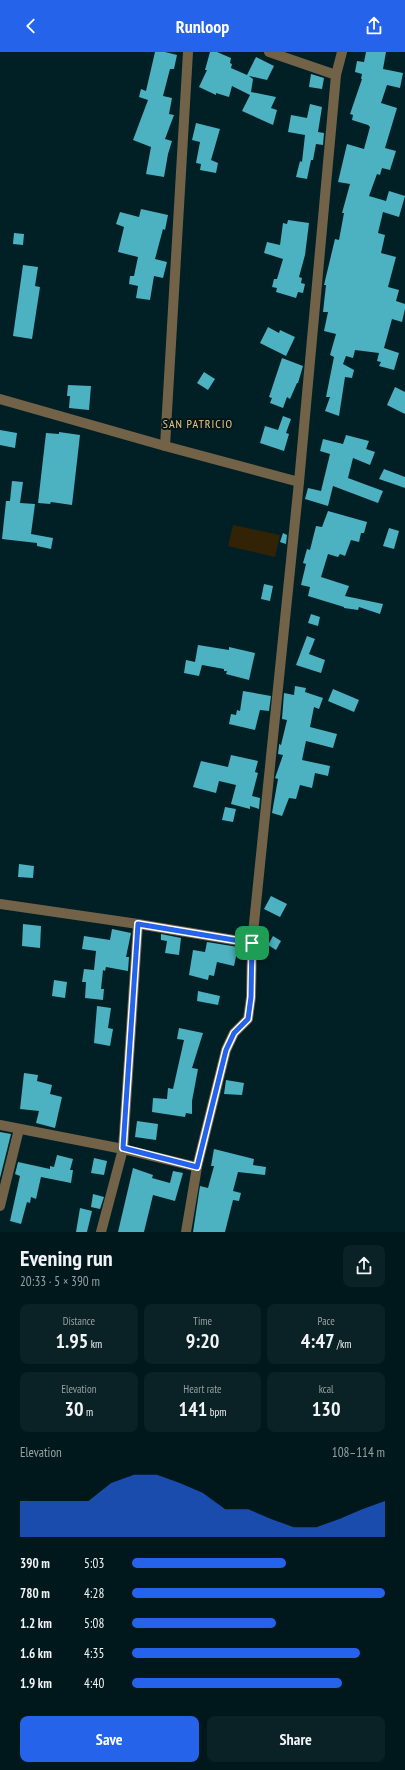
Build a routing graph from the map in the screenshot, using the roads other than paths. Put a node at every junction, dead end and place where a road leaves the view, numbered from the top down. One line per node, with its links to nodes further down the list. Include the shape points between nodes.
1 (188, 52): 6 (street)
2 (269, 52): 4 (street)
3 (342, 52): 4 (street)
4 (336, 76): 7 (street)
5 (0, 399): 6 (street)
6 (165, 446): 7 (street)
7 (299, 482): 10 (street)
8 (0, 904): 9 (street)
9 (138, 924): 10 (street); 13 (street)
10 (252, 943): 14 (street, via 248,1019 234,1033 226,1050)
11 (0, 1125): 12 (street)
12 (19, 1129): 13 (street); 15 (street)
13 (123, 1148): 14 (street); 16 (street)
14 (197, 1167): 17 (street)
15 (0, 1206)
16 (102, 1232)
17 (186, 1232)

